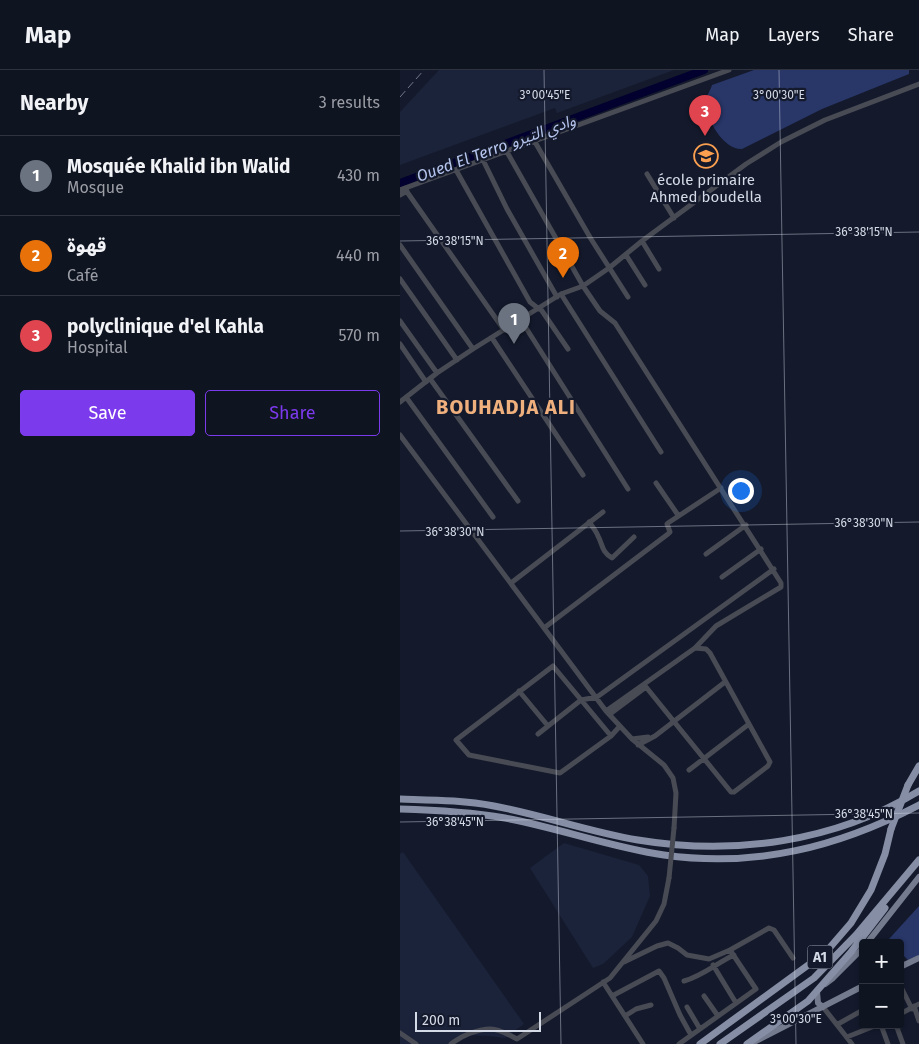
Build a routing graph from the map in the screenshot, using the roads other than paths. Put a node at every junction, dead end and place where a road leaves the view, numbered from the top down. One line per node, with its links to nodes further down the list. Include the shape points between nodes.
1 (728, 70): 3 (street)
2 (919, 84): 10 (street, via 825,120 781,142)
3 (535, 142): 4 (street); 14 (street)
4 (507, 152): 5 (street); 18 (street)
5 (483, 160): 6 (street); 19 (street, via 507,209)
6 (456, 170): 8 (street); 21 (street, via 530,302)
7 (647, 174): 10 (street)
8 (404, 190): 9 (street); 24 (street)
9 (400, 194)
10 (674, 218): 11 (street)
11 (642, 241): 13 (street); 15 (street)
12 (400, 245): 27 (street)
13 (626, 254): 14 (street); 17 (street)
14 (609, 268): 18 (street); 20 (street)
15 (659, 269)
16 (400, 279): 29 (street)
17 (645, 285)
18 (583, 286): 19 (street); 38 (street, via 600,311 615,323)
19 (559, 296): 21 (street); 35 (street)
20 (628, 297)
21 (539, 308): 22 (street); 28 (street)
22 (521, 320): 24 (street); 39 (street)
23 (400, 321): 30 (street)
24 (504, 330): 25 (street)
25 (492, 338): 27 (street); 36 (street)
26 (400, 344): 31 (street)
27 (473, 349): 29 (street)
28 (568, 349)
29 (457, 360): 30 (street)
30 (437, 373): 31 (street)
31 (428, 381): 32 (street); 40 (street)
32 (406, 397): 33 (street); 43 (street)
33 (400, 401)
34 (400, 435): 51 (street)
35 (661, 452)
36 (583, 475)
37 (656, 483): 42 (street)
38 (721, 488): 42 (street); 45 (street)
39 (628, 489)
40 (518, 501)
41 (603, 512): 44 (street)
42 (678, 515): 52 (street, via 667,524 668,534)
43 (493, 517)
44 (589, 522): 46 (street, via 600,539 600,545 612,558); 51 (street)
45 (746, 525): 47 (street); 48 (street)
46 (634, 537)
47 (761, 549): 49 (street); 50 (street)
48 (706, 554)
49 (774, 569): 53 (street, via 781,586 716,626); 56 (street)
50 (722, 577)
51 (511, 583): 52 (street)
52 (544, 628): 56 (street)
53 (695, 648): 54 (street, via 706,649 710,653); 58 (street)
54 (726, 682): 59 (street); 60 (street)
55 (519, 691): 57 (street, via 553,666); 61 (street); 64 (street, via 456,740 466,754 560,773)
56 (597, 697): 57 (street); 58 (street)
57 (581, 700): 61 (street); 64 (street)
58 (608, 712): 59 (street, via 646,687); 62 (street)
59 (675, 720): 65 (street); 68 (street)
60 (748, 724): 68 (street); 68 (street, via 770,762 768,766 733,792)
61 (548, 726): 63 (street)
62 (620, 726): 64 (street); 66 (street)
63 (538, 734)
64 (611, 736)
65 (653, 737): 66 (street); 67 (street)
66 (632, 739): 67 (street)
67 (638, 745): 83 (street, bridge, via 664,765 673,778 676,793 674,828 664,904 656,921)
68 (704, 759): 70 (street)
69 (919, 766): 110 (highway, A1, bridge, via 908,785 871,890 850,923 826,952)
70 (689, 770)
71 (919, 791): 72 (highway, via 860,820 831,830 779,842 719,847 636,840 492,806)
72 (400, 799)
73 (919, 805): 74 (highway, via 833,842 769,855 716,858 639,850 477,813)
74 (400, 809)
75 (919, 860): 77 (highway, A1)
76 (919, 877): 78 (main road)
77 (898, 886): 89 (highway, via 881,915); 115 (highway, A1, via 814,978)
78 (870, 939)
79 (732, 952): 81 (street, via 772,928); 83 (street, via 709,960 688,955 668,943); 84 (street); 93 (street, via 756,989)
80 (859, 952): 89 (main road)
81 (794, 958)
82 (918, 960): 85 (main road)
83 (622, 964): 87 (street)
84 (713, 965): 86 (street); 93 (street)
85 (904, 965)
86 (684, 981)
87 (603, 982): 91 (street); 112 (street, via 517,1040 491,1029 461,1036)
88 (859, 988): 97 (main road)
89 (820, 989): 97 (main road, via 818,1002); 116 (highway)
90 (904, 991): 95 (street)
91 (612, 996): 99 (street); 108 (street, via 659,970)
92 (704, 996): 100 (street)
93 (736, 1003): 100 (street)
94 (651, 1006): 99 (street, via 636,1009)
95 (915, 1006): 101 (street)
96 (687, 1007): 106 (street)
97 (823, 1007): 102 (street); 116 (main road)
98 (859, 1012): 102 (street)
99 (625, 1016): 113 (street)
100 (718, 1016): 106 (street)
101 (919, 1021)
102 (838, 1024): 109 (street)
103 (868, 1029): 109 (street)
104 (882, 1029): 118 (street)
105 (897, 1029): 119 (street)
106 (699, 1030): 108 (street); 110 (street)
107 (400, 1033): 111 (street)
108 (691, 1035): 114 (street)
109 (847, 1037): 117 (street)
110 (702, 1043)
111 (416, 1044)
112 (451, 1044)
113 (643, 1044)
114 (679, 1044)
115 (720, 1044)
116 (749, 1044)
117 (852, 1044)
118 (888, 1044)
119 (903, 1044)

